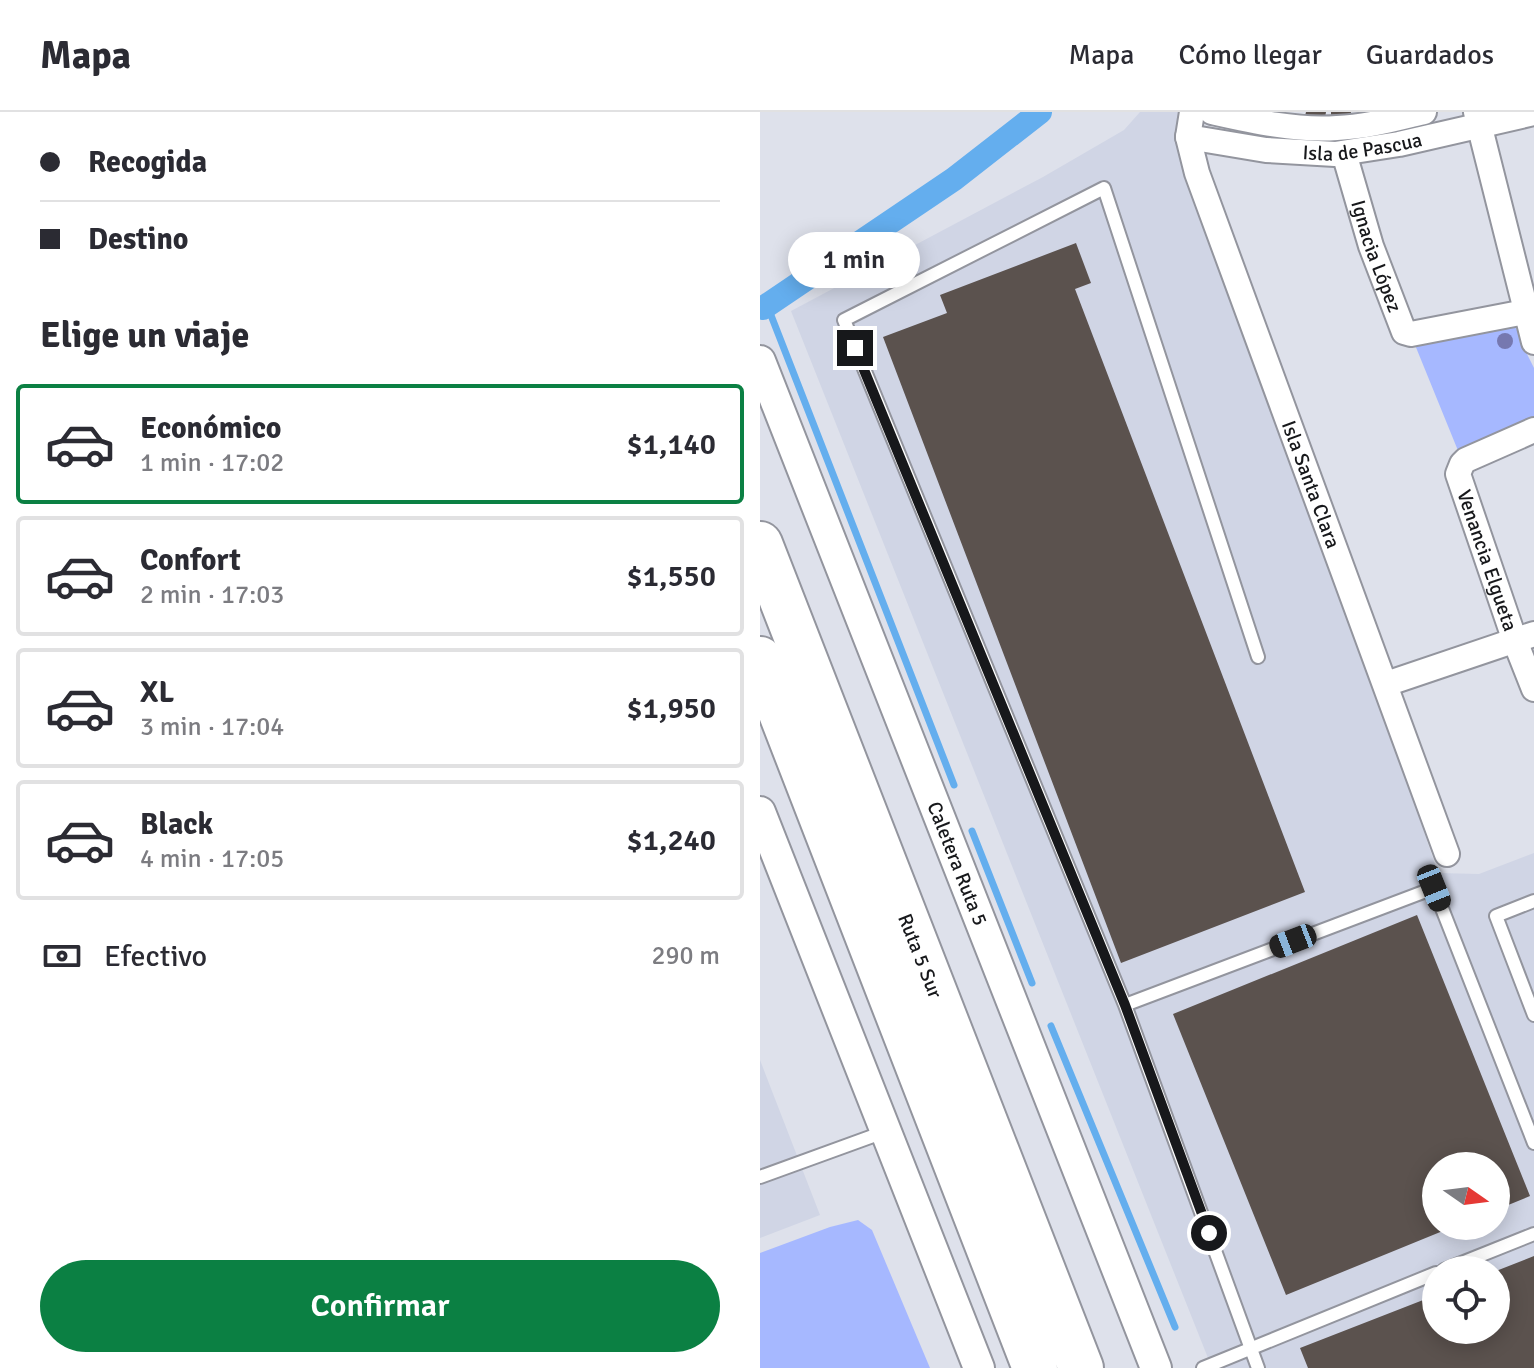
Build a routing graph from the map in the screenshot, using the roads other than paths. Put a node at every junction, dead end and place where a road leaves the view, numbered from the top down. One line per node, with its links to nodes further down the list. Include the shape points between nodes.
1 (1192, 112): 8 (street, Isla Santa Clara)
2 (1212, 112): 5 (street, Isla de Pascua)
3 (1424, 112): 5 (street, Isla de Pascua, via 1337,128)
4 (1534, 113): 6 (street, Isla de Pascua)
5 (1282, 118)
6 (1478, 119): 7 (street, Isla de Pascua); 10 (street)
7 (1444, 122): 9 (street, Isla de Pascua, via 1399,144)
8 (1188, 137): 9 (street, Isla de Pascua, via 1266,150); 18 (street, Isla Santa Clara)
9 (1344, 153): 10 (street, Ignacia López, via 1404,332)
10 (1525, 312): 11 (street)
11 (1534, 342)
12 (760, 361): 35 (street, Caletera Ruta 5)
13 (1534, 430): 15 (street, Venancia Elgueta, via 1466,460 1458,474)
14 (760, 544): 34 (highway, Ruta 5 Sur)
15 (1524, 638): 18 (street); 19 (street, Venancia Elgueta)
16 (1258, 657): 23 (lane, via 1104,188 844,320)
17 (760, 659): 33 (highway, Ruta 5 Sur)
18 (1386, 684): 21 (street, Isla Santa Clara)
19 (1534, 689)
20 (760, 812): 25 (street)
21 (1447, 854)
22 (1534, 901): 24 (lane, via 1496,916)
23 (1125, 1005): 26 (lane, via 1434,888); 31 (lane)
24 (1534, 1015)
25 (884, 1132): 27 (lane); 32 (street)
26 (1534, 1143)
27 (760, 1177)
28 (1534, 1234): 29 (lane)
29 (1479, 1256)
30 (1422, 1279): 31 (lane)
31 (1251, 1347): 36 (lane); 37 (lane)
32 (979, 1368)
33 (1035, 1368)
34 (1081, 1368)
35 (1156, 1368)
36 (1203, 1368)
37 (1258, 1368)

